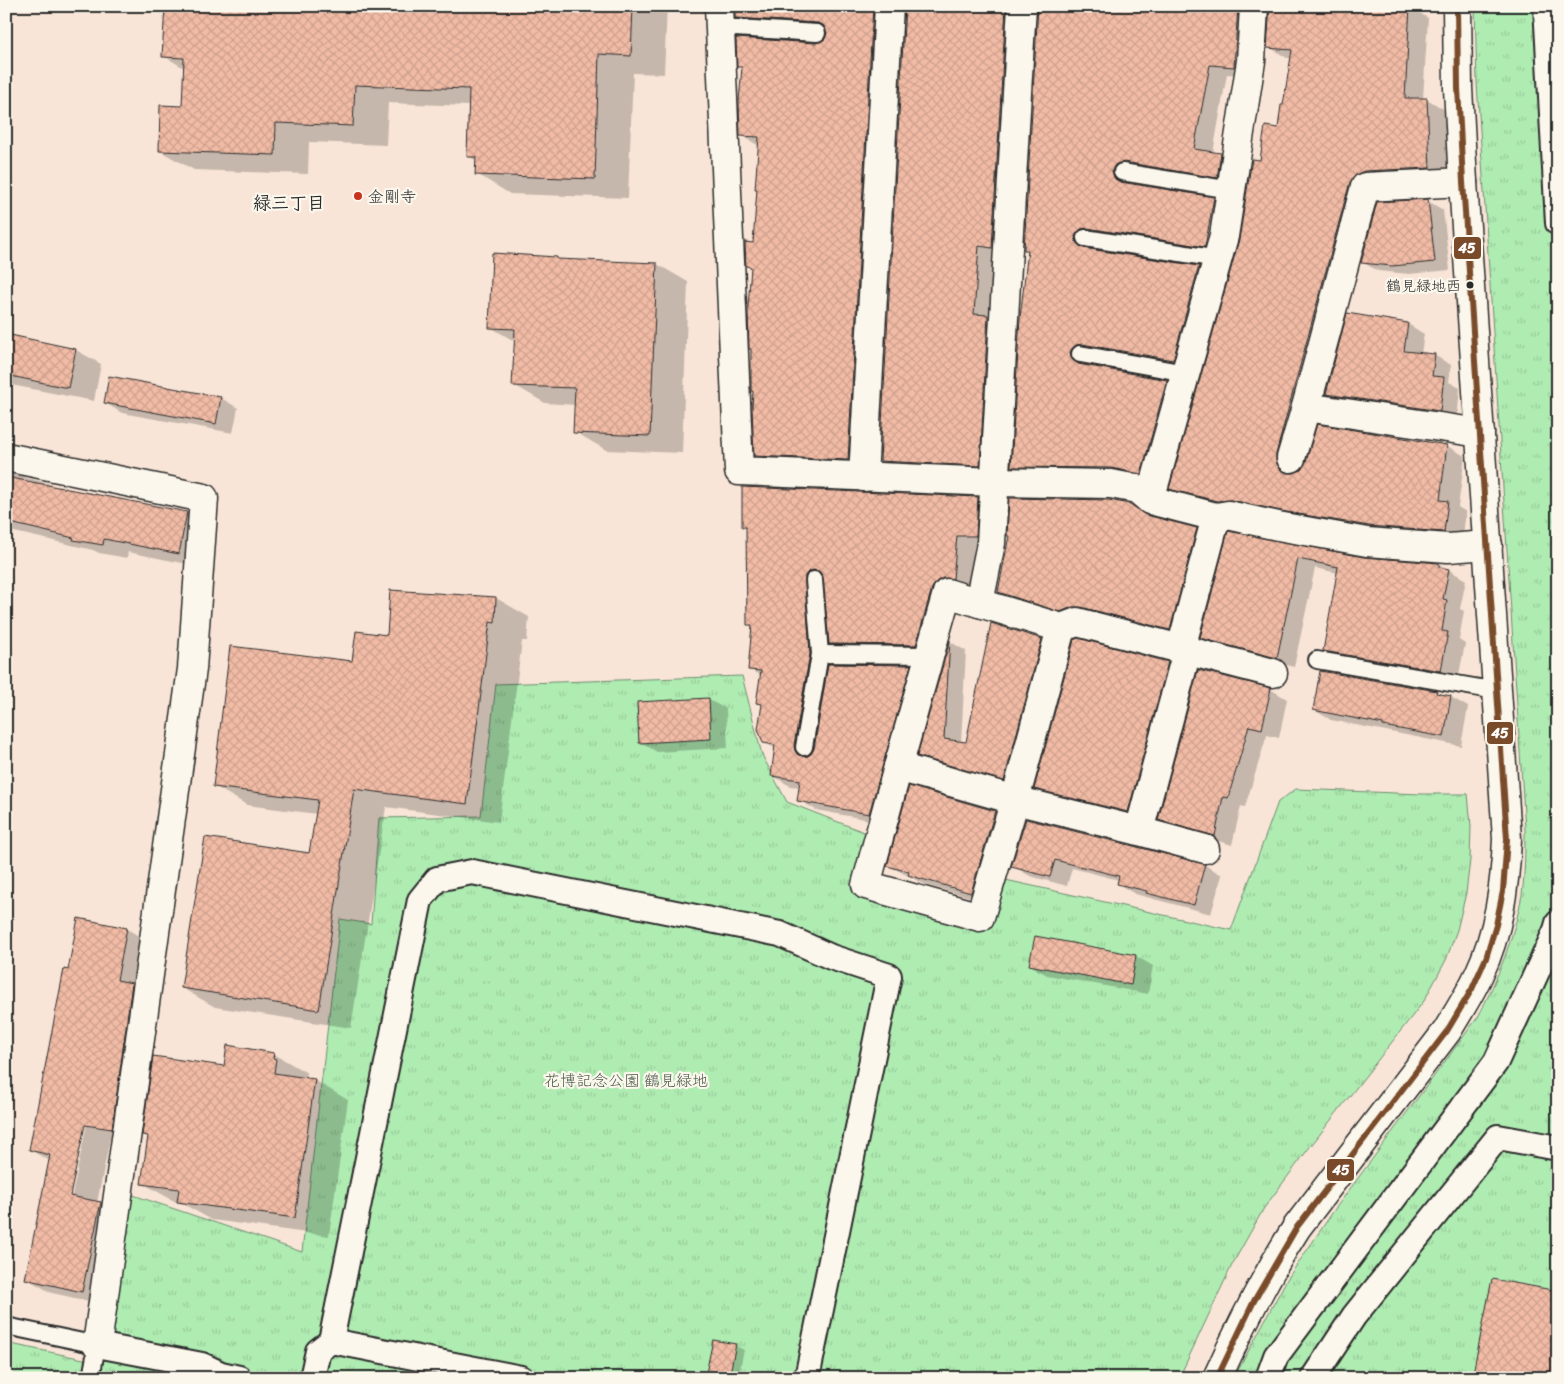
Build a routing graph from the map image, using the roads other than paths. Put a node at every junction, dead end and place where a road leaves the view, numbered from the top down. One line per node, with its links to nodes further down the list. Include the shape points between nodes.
1 (888, 6): 20 (street)
2 (1022, 6): 21 (street)
3 (1254, 6): 10 (street, via 1251,61)
4 (1457, 6): 9 (street)
5 (1546, 6): 11 (street)
6 (719, 17): 7 (lane); 20 (street, via 739,471)
7 (817, 33)
8 (1122, 172): 10 (lane)
9 (1463, 182): 16 (street, via 1365,187); 17 (street)
10 (1231, 190): 13 (street)
11 (1558, 223)
12 (1085, 238): 13 (lane)
13 (1218, 260): 15 (street)
14 (1080, 354): 15 (lane)
15 (1186, 373): 22 (street)
16 (1306, 407): 17 (street); 19 (street)
17 (1480, 433): 24 (street)
18 (6, 457): 43 (street, via 204,498 192,669)
19 (1291, 458)
20 (863, 477): 21 (street)
21 (995, 482): 22 (street, via 1111,484 1137,489); 26 (street, via 991,543)
22 (1150, 500): 23 (street)
23 (1216, 517): 24 (street, via 1228,515 1367,542 1448,548); 28 (street, via 1184,637)
24 (1488, 545): 33 (street)
25 (814, 580): 29 (lane)
26 (978, 603): 27 (street); 30 (street, via 947,593)
27 (1061, 628): 28 (street, via 1076,622); 36 (street)
28 (1188, 651): 32 (street); 37 (street)
29 (820, 654): 30 (lane); 34 (lane)
30 (930, 655): 35 (street)
31 (1318, 660): 33 (lane)
32 (1273, 673)
33 (1497, 691): 49 (street, via 1506,864 1496,927 1480,974 1446,1031 1322,1192 1285,1246 1250,1306)
34 (804, 748)
35 (898, 767): 36 (street); 36 (street, via 866,885 980,917)
36 (1015, 800): 37 (street)
37 (1139, 831): 38 (street)
38 (1205, 849)
39 (1558, 923): 50 (street, via 1496,1062 1276,1356)
40 (1558, 1148): 51 (street, via 1498,1137 1354,1316)
41 (6, 1326): 43 (lane)
42 (331, 1341): 46 (street, via 318,1351); 47 (street); 48 (street, via 420,900 437,879 472,872 780,934 831,957 889,976)
43 (97, 1346): 44 (lane); 45 (street, via 202,1366)
44 (91, 1378)
45 (239, 1378)
46 (312, 1378)
47 (521, 1378)
48 (807, 1378)
49 (1217, 1378)
50 (1268, 1378)
51 (1313, 1378)

